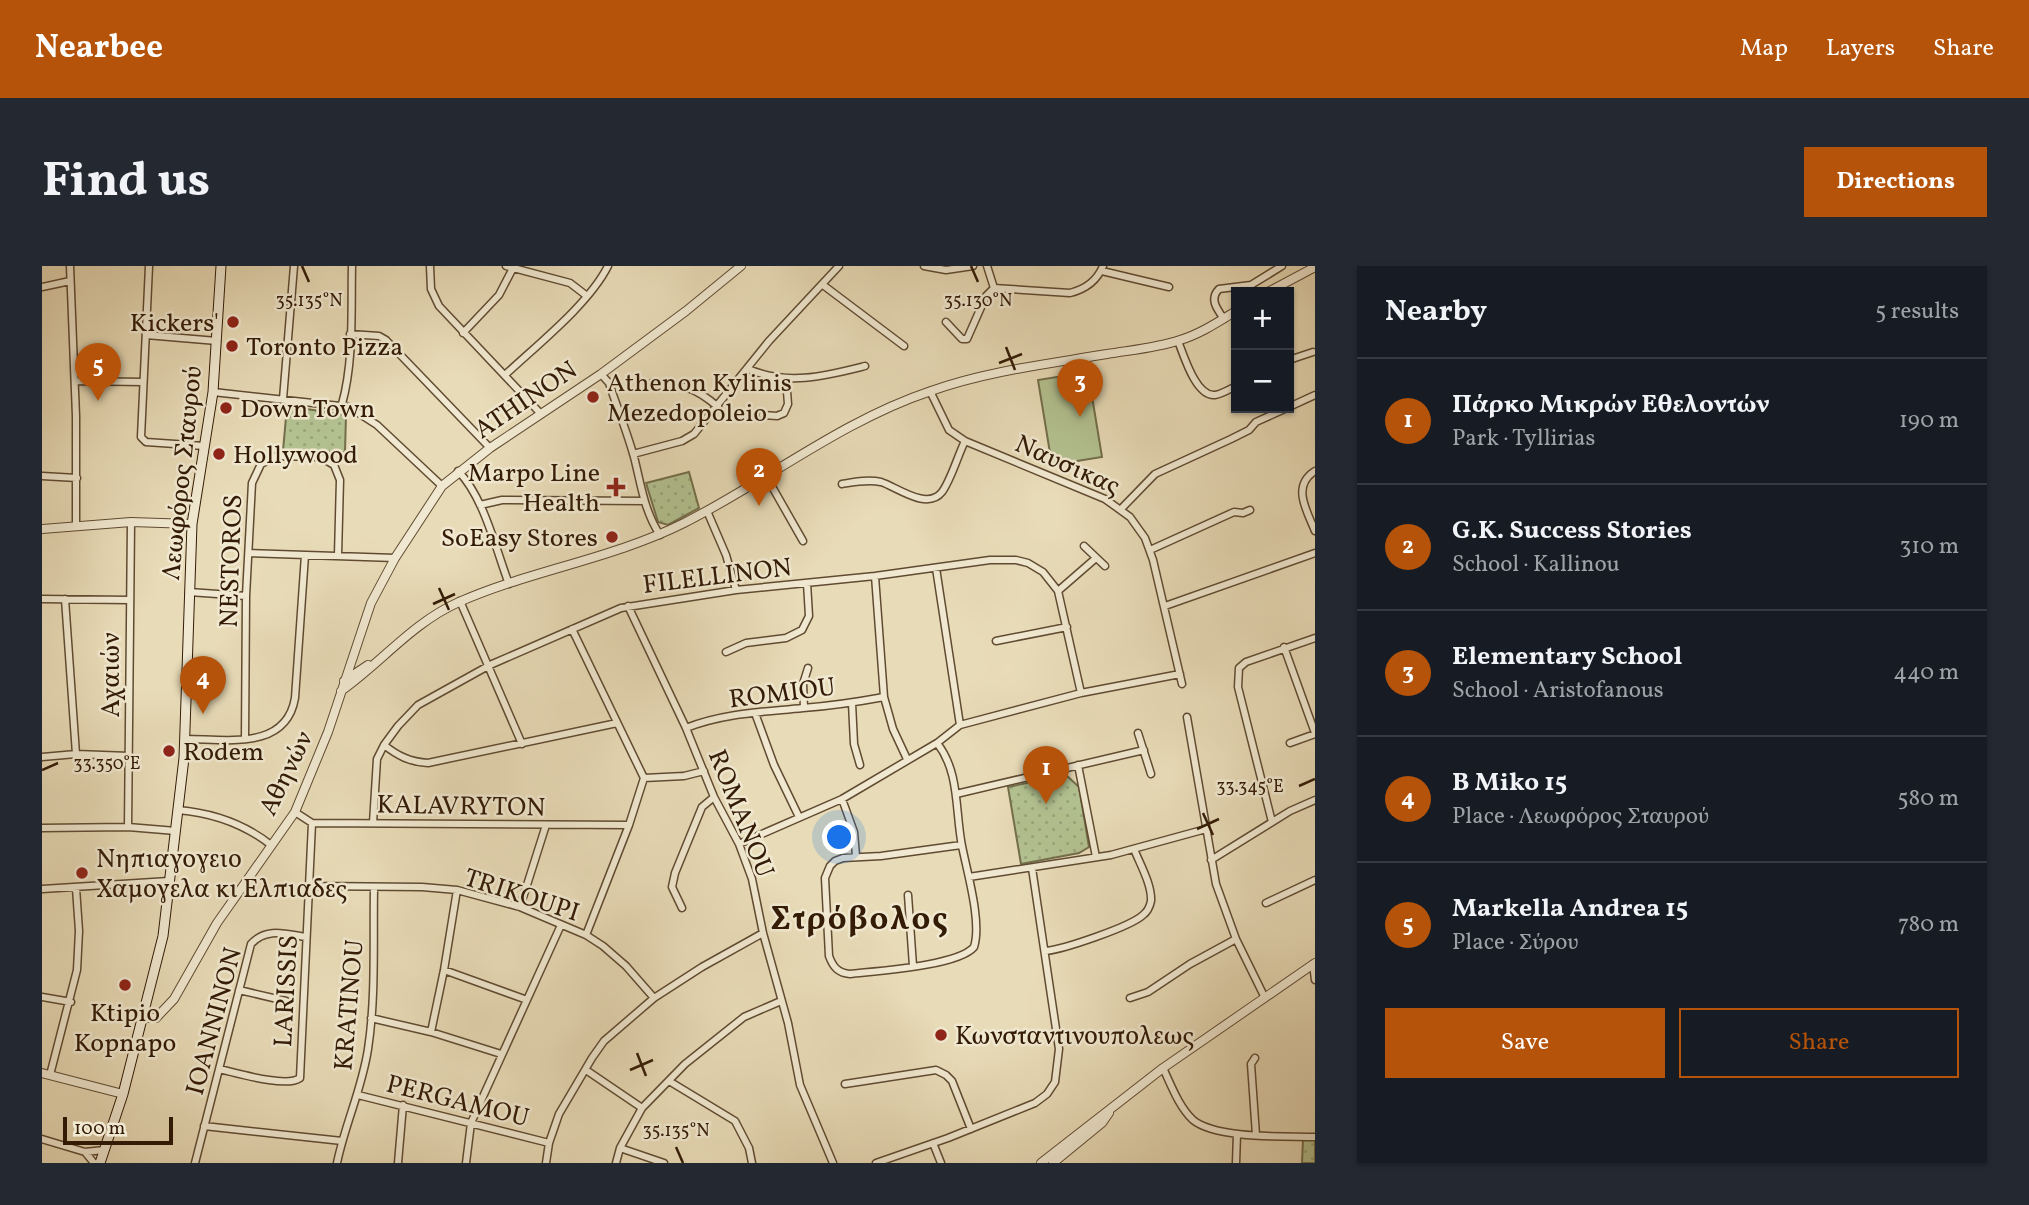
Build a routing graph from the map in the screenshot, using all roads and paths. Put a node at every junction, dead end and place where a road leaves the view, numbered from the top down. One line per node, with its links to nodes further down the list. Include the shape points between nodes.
1 (70, 266): 17 (street)
2 (149, 266): 29 (street)
3 (221, 266): 30 (main road, Λεωφόρος Σταυρού)
4 (294, 266): 47 (street)
5 (352, 266): 28 (street)
6 (430, 266): 27 (street, via 436,301)
7 (608, 266): 23 (street)
8 (741, 266): 37 (street, ATHINON)
9 (839, 266): 18 (street)
10 (924, 266): 11 (street, via 946,270)
11 (973, 266)
12 (987, 266): 21 (street)
13 (1282, 266): 25 (street, via 1251,285 1219,289 1214,301)
14 (509, 267): 23 (street, via 570,283); 27 (street, via 499,295)
15 (1315, 267): 20 (street)
16 (1103, 268): 21 (street, via 1084,289 1070,293); 22 (street)
17 (70, 281): 19 (street); 40 (street)
18 (823, 285): 32 (street); 36 (street)
19 (42, 287)
20 (1277, 287)
21 (994, 288): 26 (street, via 968,338 962,339)
22 (1169, 288)
23 (587, 296): 38 (street)
24 (1231, 315): 25 (street)
25 (1224, 319): 31 (street)
26 (946, 322)
27 (463, 333): 38 (street)
28 (350, 334): 48 (street); 56 (street, via 386,340)
29 (146, 335): 30 (street); 41 (street)
30 (217, 341): 45 (main road, Λεωφόρος Σταυρού)
31 (1178, 341): 43 (street, via 1202,391 1218,395); 44 (street, via 1038,365)
32 (904, 346)
33 (1313, 352): 34 (street)
34 (1294, 358)
35 (865, 366): 39 (street)
36 (748, 369): 39 (street); 50 (street)
37 (601, 373): 52 (street, ATHINON); 57 (street, via 609,383)
38 (505, 375): 52 (street)
39 (786, 379): 53 (street, via 788,404 784,412)
40 (75, 380): 41 (street); 62 (street)
41 (143, 382): 55 (street, via 141,437 146,442)
42 (652, 383): 50 (street, via 688,386)
43 (1231, 388)
44 (930, 391): 54 (street, Ναυσικας, via 949,430); 61 (street, via 885,408)
45 (213, 392): 47 (street); 55 (main road, Λεωφόρος Σταυρού)
46 (1315, 395): 49 (street)
47 (283, 399): 48 (street)
48 (342, 404): 64 (street, via 370,419)
49 (1294, 404)
50 (718, 407): 57 (street, via 688,438)
51 (1275, 413): 67 (street, via 1156,474)
52 (541, 414): 56 (street, ATHINON)
53 (763, 415)
54 (965, 441): 63 (street, via 942,492 931,499 880,482); 67 (street, Ναυσικας, via 1046,472)
55 (204, 446): 71 (main road, Λεωφόρος Σταυρού)
56 (490, 448): 58 (street, ATHINON)
57 (633, 454): 65 (street)
58 (458, 471): 64 (street, ATHINON); 66 (street)
59 (1315, 471): 74 (street, via 1304,481 1301,496)
60 (42, 476): 62 (street)
61 (766, 476): 69 (street); 76 (street)
62 (77, 478): 72 (street)
63 (842, 484)
64 (442, 486): 83 (street, ATHINON)
65 (644, 501): 66 (street, via 502,500); 75 (street)
66 (480, 506): 89 (street)
67 (1121, 509): 78 (street, Ναυσικας)
68 (1250, 510): 78 (street, via 1234,512)
69 (707, 511): 75 (street); 90 (street)
70 (131, 523): 71 (street); 72 (street); 96 (street, Αχαιών)
71 (192, 524): 92 (main road, Λεωφόρος Σταυρού)
72 (76, 525): 73 (street)
73 (42, 529)
74 (1315, 531)
75 (660, 535): 89 (street)
76 (803, 541)
77 (1084, 546): 84 (street)
78 (1150, 550): 99 (street, Ναυσικας)
79 (249, 553): 81 (street); 82 (street, NESTOROS, via 252,482 261,464 277,456 313,456 328,459 340,480); 93 (street, NESTOROS)
80 (1315, 554): 99 (street)
81 (305, 555): 82 (street); 124 (street, via 293,709 280,728 260,738)
82 (338, 555): 83 (street)
83 (395, 558): 110 (street, ATHINON, via 371,603)
84 (1096, 558): 85 (street); 91 (street)
85 (1105, 566)
86 (936, 568): 87 (street, FILELLINON); 91 (street, FILELLINON, via 1016,560 1043,572); 120 (street)
87 (875, 576): 88 (street, FILELLINON); 114 (street)
88 (807, 583): 90 (street, FILELLINON); 105 (street, via 810,617 803,630)
89 (509, 584): 97 (street)
90 (736, 590): 98 (street, FILELLINON)
91 (1058, 591): 100 (street)
92 (189, 592): 93 (street); 125 (main road, Λεωφόρος Σταυρού)
93 (246, 596): 124 (street, NESTOROS)
94 (42, 599): 95 (street)
95 (65, 599): 96 (street); 131 (street)
96 (130, 600): 132 (street, Αχαιών)
97 (460, 601): 106 (street, via 427,619); 107 (street)
98 (628, 606): 101 (street, FILELLINON); 121 (street, ROMANOU)
99 (1165, 606): 109 (street, Ναυσικας)
100 (1067, 627): 103 (street); 113 (street)
101 (572, 629): 107 (street, FILELLINON); 119 (street)
102 (1315, 638): 104 (street)
103 (996, 641)
104 (1284, 647): 123 (street); 148 (street, via 1239,668 1238,687)
105 (726, 652)
106 (378, 660): 110 (street); 112 (street)
107 (490, 665): 128 (street); 129 (street, FILELLINON, via 418,705)
108 (807, 668): 116 (street)
109 (1180, 674): 111 (street, Ναυσικας); 113 (street)
110 (344, 681): 112 (street, Αθηνών)
111 (1182, 684)
112 (341, 691): 145 (street, Αθηνών)
113 (1081, 693): 120 (street)
114 (884, 697): 115 (street, ROMIOU); 134 (street, via 892,729)
115 (852, 703): 116 (street, ROMIOU); 135 (street)
116 (804, 708): 117 (street, ROMIOU)
117 (755, 712): 121 (street, ROMIOU); 146 (street)
118 (1187, 716): 154 (street)
119 (617, 723): 128 (street); 139 (street)
120 (960, 725): 126 (street)
121 (686, 728): 137 (street, ROMANOU)
122 (1138, 733): 130 (street)
123 (1315, 733): 127 (street)
124 (245, 738): 125 (street)
125 (185, 739): 144 (main road, Λεωφόρος Σταυρού)
126 (937, 743): 134 (street); 140 (street, via 945,753)
127 (1290, 743)
128 (522, 744): 129 (street, via 428,763 399,756)
129 (384, 746): 149 (street, FILELLINON, via 377,760)
130 (1144, 750): 136 (street); 138 (street)
131 (76, 754): 132 (street); 133 (street)
132 (129, 756): 152 (street, Αχαιών)
133 (42, 757)
134 (907, 759): 142 (street)
135 (860, 765)
136 (1078, 765): 140 (street); 161 (street)
137 (704, 771): 139 (street); 141 (street, ROMANOU)
138 (1151, 774)
139 (644, 778): 151 (street)
140 (956, 794): 158 (street)
141 (714, 797): 156 (street, ROMANOU); 175 (street, via 702,807 675,873 673,887)
142 (842, 799): 146 (street); 160 (street, via 854,832)
143 (1315, 800): 148 (street)
144 (178, 810): 155 (main road, Λεωφόρος Σταυρού); 157 (street, via 228,819)
145 (295, 812): 147 (street, KALAVRYTON); 157 (street, Αθηνών)
146 (799, 817): 156 (street)
147 (312, 822): 149 (street, KALAVRYTON); 167 (street, LARISSIS)
148 (1272, 822): 162 (street)
149 (373, 823): 150 (street, KALAVRYTON)
150 (546, 825): 151 (street, KALAVRYTON); 174 (street)
151 (629, 825): 178 (street)
152 (128, 827): 153 (street); 155 (street)
153 (42, 828)
154 (1206, 829): 159 (street); 162 (street)
155 (176, 831): 166 (main road, Λεωφόρος Σταυρού)
156 (739, 844): 177 (street, ROMANOU)
157 (271, 845): 195 (street, Αθηνών, via 217,923 174,999 156,1018)
158 (961, 845): 160 (street); 164 (street)
159 (1135, 849): 161 (street); 181 (street, via 1149,892 1148,910 1133,922)
160 (856, 856): 183 (street, via 835,861 826,872 831,962 837,970 850,974)
161 (1096, 857): 163 (street)
162 (1211, 860): 180 (street)
163 (1032, 868): 164 (street); 181 (street)
164 (969, 877): 183 (street, via 974,947 959,958)
165 (1315, 880): 173 (street)
166 (169, 881): 168 (street); 195 (main road, Λεωφόρος Σταυρού, via 163,936)
167 (310, 886): 169 (street, TRIKOUPI); 179 (street, LARISSIS)
168 (76, 888): 170 (street); 194 (street, via 78,970)
169 (374, 888): 171 (street, TRIKOUPI); 196 (street, KRATINOU)
170 (42, 889)
171 (457, 890): 174 (street, TRIKOUPI); 184 (street)
172 (908, 895): 183 (street)
173 (1266, 903)
174 (520, 907): 176 (street, TRIKOUPI)
175 (682, 908)
176 (561, 925): 178 (street, TRIKOUPI); 191 (street)
177 (763, 933): 190 (street); 193 (street, ROMANOU)
178 (586, 935): 190 (street, TRIKOUPI, via 626,966)
179 (306, 937): 186 (street, IOANNINON, via 271,933 260,937 250,948); 201 (street, LARISSIS, via 300,1078 283,1082)
180 (1236, 939): 187 (street); 189 (street, via 1148,992)
181 (1046, 951): 213 (street, via 1059,1049 1055,1082 1035,1103)
182 (1314, 963): 185 (street); 187 (street)
183 (913, 966)
184 (444, 970): 191 (street); 197 (street)
185 (1315, 980)
186 (239, 990): 192 (street); 201 (street, IOANNINON)
187 (1264, 996): 200 (street)
188 (42, 998): 194 (street)
189 (1129, 998)
190 (654, 999): 202 (street, via 604,1041)
191 (527, 1000): 198 (street)
192 (286, 1001)
193 (781, 1001): 204 (street, via 744,1017); 234 (street, ROMANOU, via 800,1085)
194 (71, 1002): 203 (street)
195 (143, 1018): 206 (main road)
196 (371, 1018): 197 (street); 207 (street, KRATINOU)
197 (431, 1032): 198 (street)
198 (501, 1054): 211 (street)
199 (1255, 1058): 215 (street, via 1251,1064)
200 (1163, 1068): 210 (street); 214 (street, via 1193,1120)
201 (219, 1069): 212 (street, IOANNINON)
202 (586, 1070): 209 (street); 219 (street, via 559,1114)
203 (46, 1074): 206 (street)
204 (669, 1081): 209 (street); 233 (street, via 735,1121)
205 (845, 1084): 213 (street, via 936,1070 952,1081)
206 (123, 1094): 222 (main road)
207 (358, 1095): 208 (street, PERGAMOU); 218 (street, KRATINOU)
208 (403, 1105): 211 (street, PERGAMOU); 228 (street)
209 (642, 1108): 221 (street)
210 (1111, 1111): 237 (street); 238 (street)
211 (471, 1123): 219 (street, PERGAMOU); 229 (street)
212 (204, 1126): 218 (street); 226 (street, IOANNINON)
213 (971, 1129): 220 (street)
214 (1237, 1134): 215 (street); 239 (street)
215 (1256, 1135): 216 (street)
216 (1315, 1137)
217 (42, 1139): 223 (street)
218 (342, 1141): 227 (street, KRATINOU)
219 (549, 1143): 230 (street)
220 (933, 1143): 235 (street); 236 (street)
221 (620, 1148): 231 (street); 232 (street)
222 (105, 1150): 223 (street); 225 (main road)
223 (85, 1152): 224 (street)
224 (94, 1163)
225 (100, 1163)
226 (195, 1163)
227 (337, 1163)
228 (398, 1163)
229 (466, 1163)
230 (546, 1163)
231 (616, 1163)
232 (664, 1163)
233 (752, 1163)
234 (833, 1163)
235 (876, 1163)
236 (941, 1163)
237 (1041, 1163)
238 (1053, 1163)
239 (1236, 1163)

